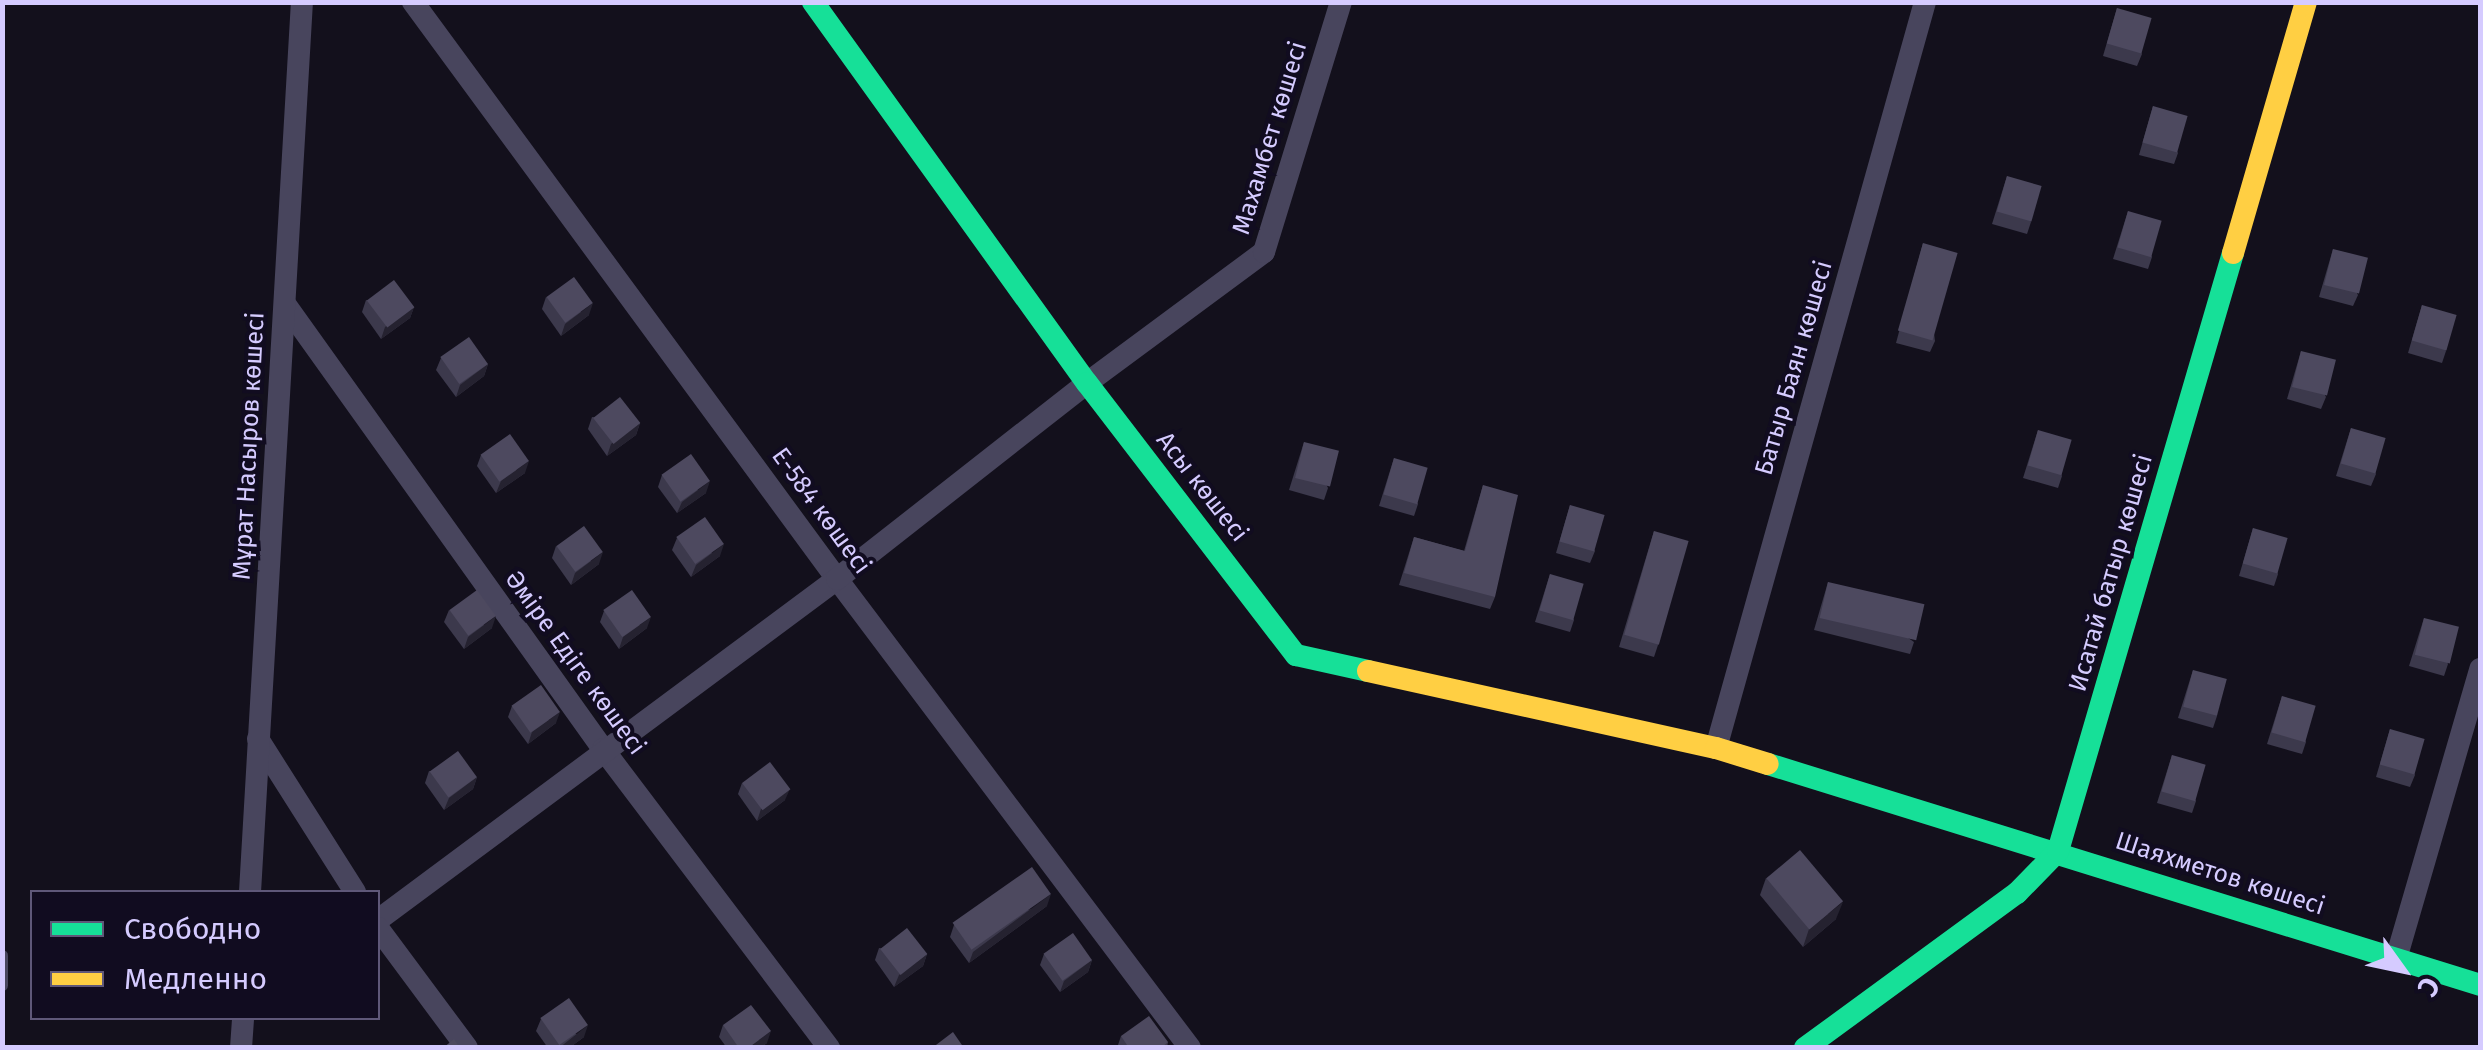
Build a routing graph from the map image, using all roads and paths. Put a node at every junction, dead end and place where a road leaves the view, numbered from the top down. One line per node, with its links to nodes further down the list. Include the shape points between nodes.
1 (302, 2): 7 (street, Мұрат Насыров көшесі)
2 (414, 2): 9 (street, Е-584 көшесі)
3 (813, 2): 8 (street, Асы көшесі)
4 (1341, 2): 8 (street, Махамбет көшесі, via 1264,252)
5 (1925, 2): 12 (street, Батыр Баян көшесі)
6 (2306, 2): 14 (street, Исатай батыр көшесі)
7 (285, 304): 11 (street, Мұрат Насыров көшесі); 13 (street, Әміре Едіге көшесі)
8 (1087, 383): 9 (street, Махамбет көшесі); 12 (street, Асы көшесі, via 1296,655)
9 (837, 579): 13 (street, Махамбет көшесі); 25 (street, Е-584 көшесі)
10 (2480, 669): 20 (street)
11 (258, 739): 15 (street, Мұрат Насыров көшесі); 16 (street)
12 (1716, 748): 14 (street, Асы көшесі)
13 (603, 750): 17 (street, Махамбет көшесі); 24 (street, Әміре Едіге көшесі)
14 (2058, 851): 20 (street, Шаяхметов көшесі); 26 (street, Исатай батыр көшесі, via 2017,893)
15 (250, 890)
16 (353, 890)
17 (380, 918)
18 (380, 931): 23 (street)
19 (2, 955): 21 (lane)
20 (2396, 959): 22 (street, Шаяхметов көшесі)
21 (2, 985)
22 (2480, 985)
23 (467, 1048)
24 (829, 1048)
25 (1190, 1048)
26 (1805, 1048)

